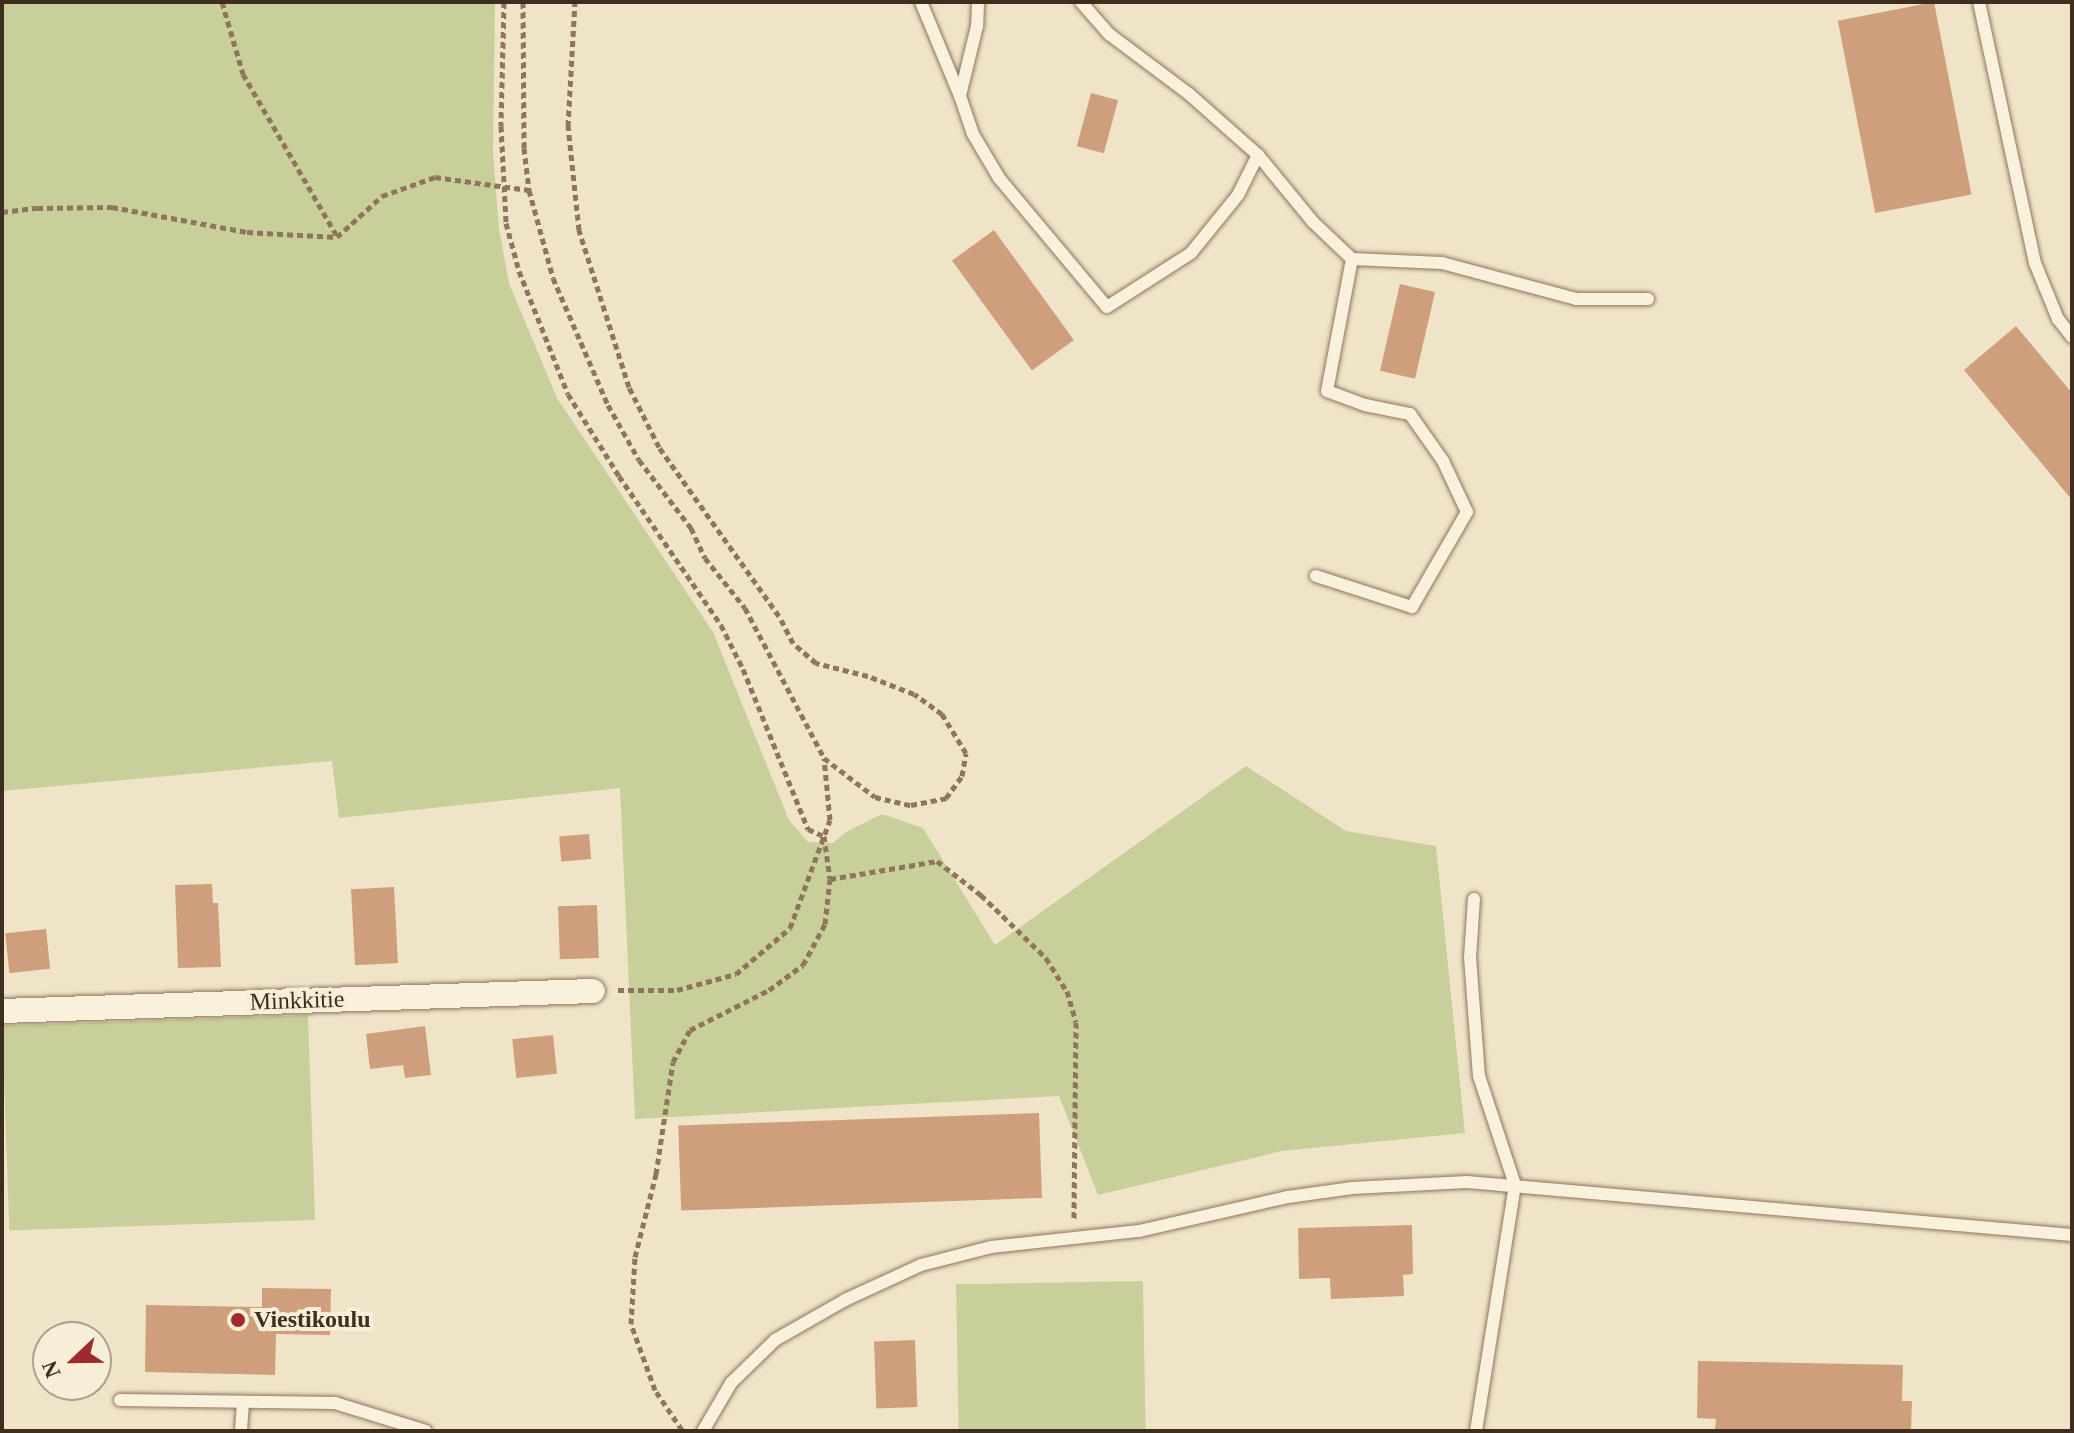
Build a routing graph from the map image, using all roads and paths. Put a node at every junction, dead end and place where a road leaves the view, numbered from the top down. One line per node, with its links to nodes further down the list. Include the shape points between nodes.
1 (222, 2): 14 (path, via 243,74)
2 (504, 2): 11 (path)
3 (523, 2): 12 (path)
4 (575, 2): 19 (path, via 568,126 579,230 629,387 659,447 793,643 816,663 914,694 942,714 966,753 962,776 946,798 911,805 875,797)
5 (921, 2): 9 (lane)
6 (978, 2): 9 (lane)
7 (1081, 2): 10 (lane, via 1109,34)
8 (1979, 2): 17 (lane, via 2035,263 2058,319)
9 (960, 96): 10 (lane, via 973,134 999,178 1107,307 1191,253 1238,195)
10 (1258, 155): 15 (lane, via 1313,222)
11 (503, 186): 12 (path); 14 (path, via 435,177 382,196); 20 (path, via 519,271 568,394 721,625 808,829)
12 (529, 190): 19 (path, via 553,278 608,405 639,460 691,528 705,558 745,608)
13 (2, 212): 14 (path, via 112,207 247,232)
14 (337, 237)
15 (1352, 259): 16 (lane, via 1442,263 1576,299); 18 (lane, via 1327,391 1410,414 1443,461 1467,512 1412,607)
16 (1648, 299)
17 (2072, 337)
18 (1316, 576)
19 (824, 758): 20 (path, via 830,820)
20 (824, 836): 21 (path); 23 (path, via 790,928 736,974 677,990)
21 (830, 879): 27 (path, via 937,861 1046,958 1067,991 1076,1022); 32 (path, via 825,924 803,965 769,990 690,1030 673,1062 656,1174 635,1257 631,1324 655,1390)
22 (1474, 899): 25 (lane, via 1470,957 1479,1076)
23 (593, 991): 24 (street, Minkkitie)
24 (2, 1011)
25 (1515, 1185): 26 (lane); 27 (lane, via 1352,1188 1230,1208 1139,1231); 34 (lane)
26 (2072, 1235)
27 (1074, 1237): 33 (lane, via 961,1253 845,1300 775,1340 749,1362)
28 (120, 1400): 29 (lane)
29 (243, 1402): 30 (lane); 31 (lane, via 335,1403)
30 (241, 1431)
31 (426, 1431)
32 (683, 1431)
33 (703, 1431)
34 (1476, 1431)

